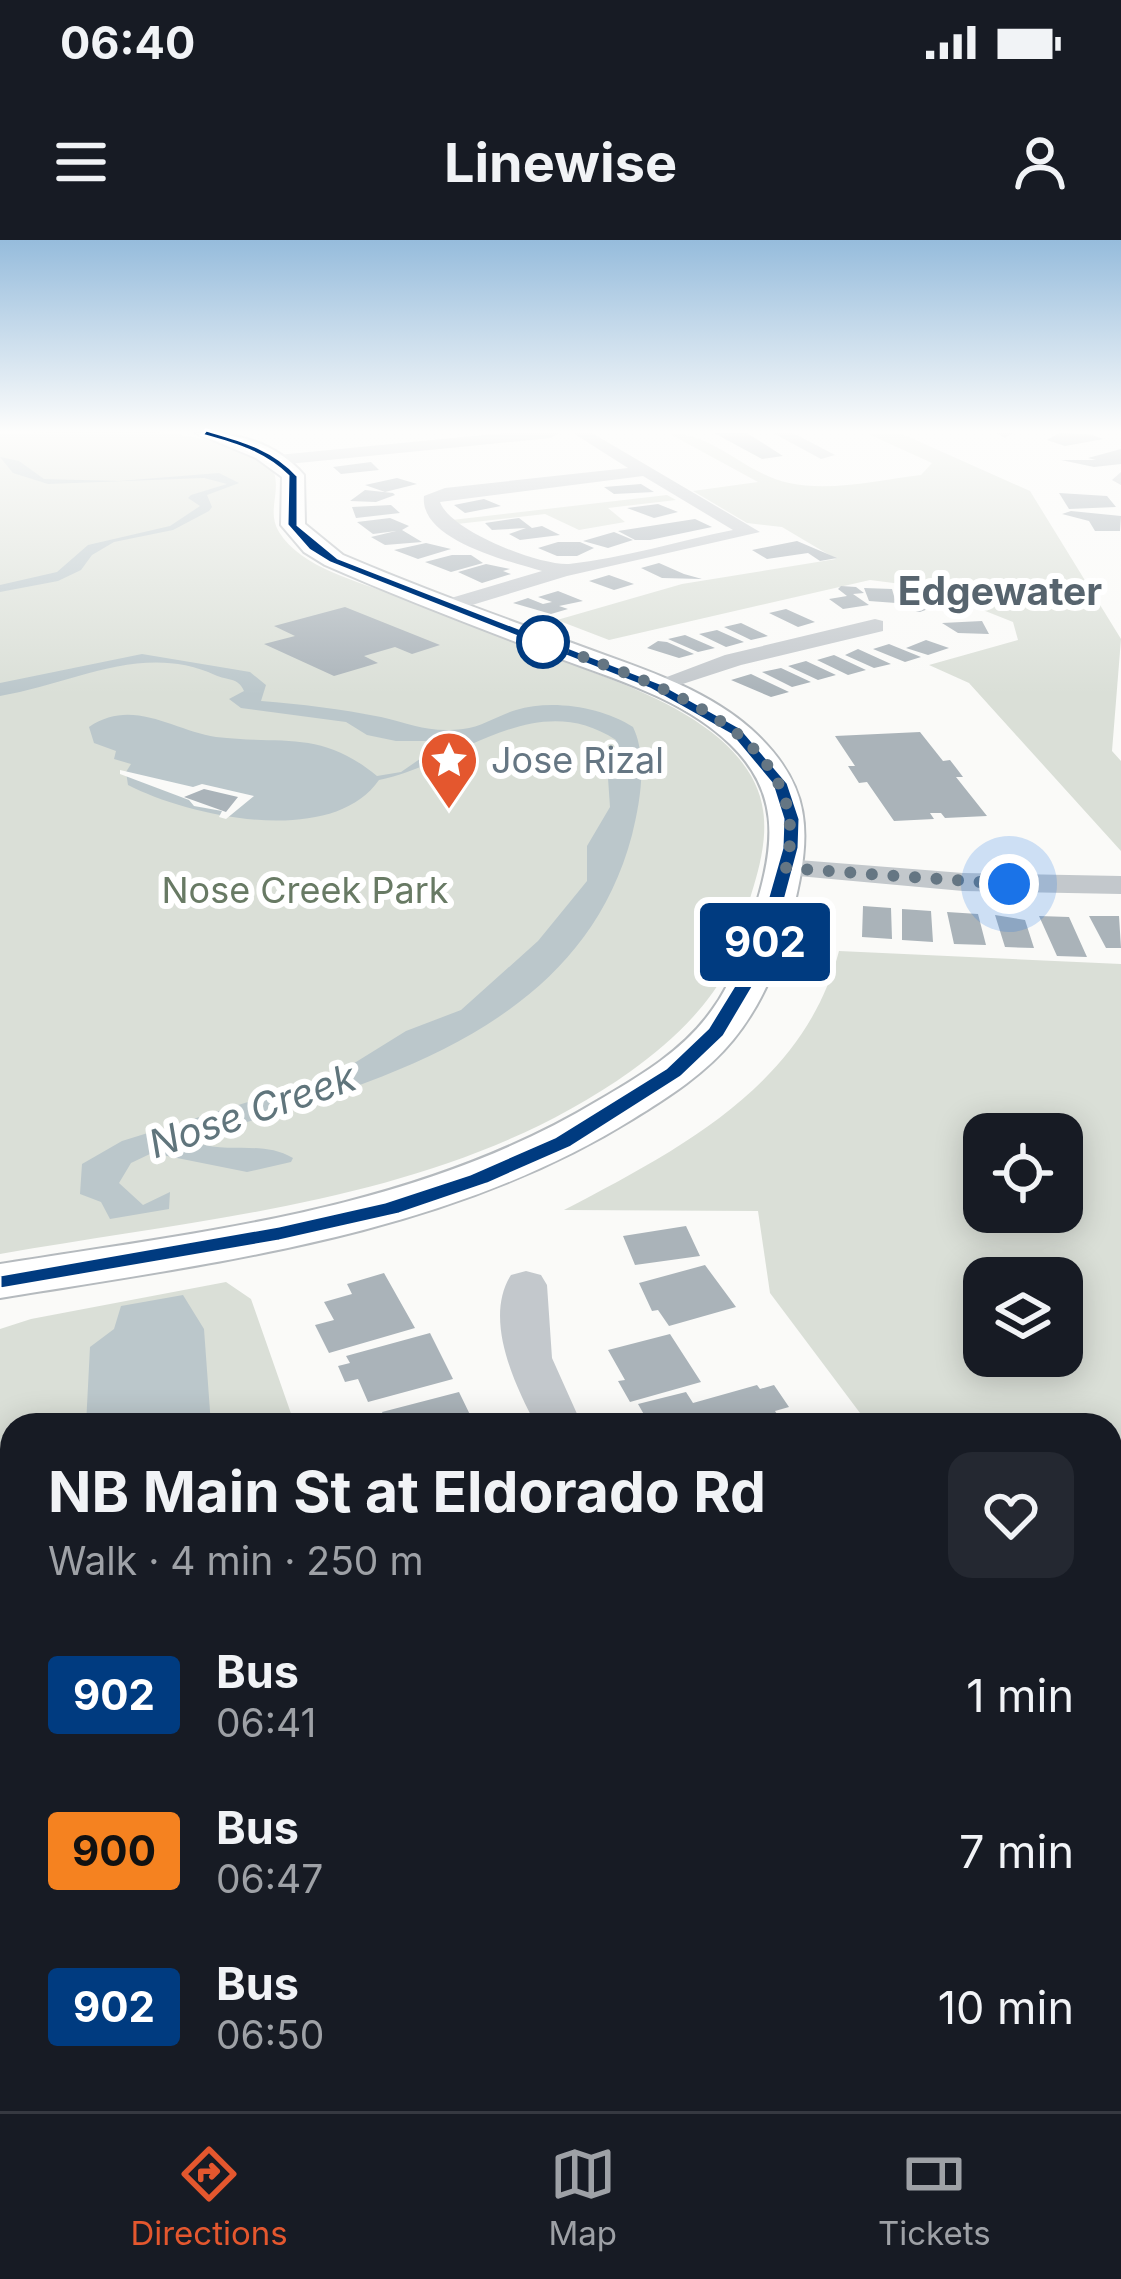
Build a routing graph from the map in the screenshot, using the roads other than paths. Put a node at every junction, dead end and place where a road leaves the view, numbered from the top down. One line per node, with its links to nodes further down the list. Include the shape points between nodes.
1 (292, 520): 5 (main road, via 313,547)
2 (438, 520): 4 (street)
3 (739, 520): 4 (street, via 759,531)
4 (563, 571): 5 (street)
5 (448, 606): 7 (main road)
6 (875, 626): 7 (street)
7 (655, 686): 8 (main road, via 706,712 762,757 791,819)
8 (786, 868): 9 (street); 10 (main road, via 749,985 717,1032 673,1072 563,1142 391,1208)
9 (1121, 885)
10 (0, 1281)
11 (526, 1285): 12 (street, via 521,1325 531,1373)
12 (553, 1413)

